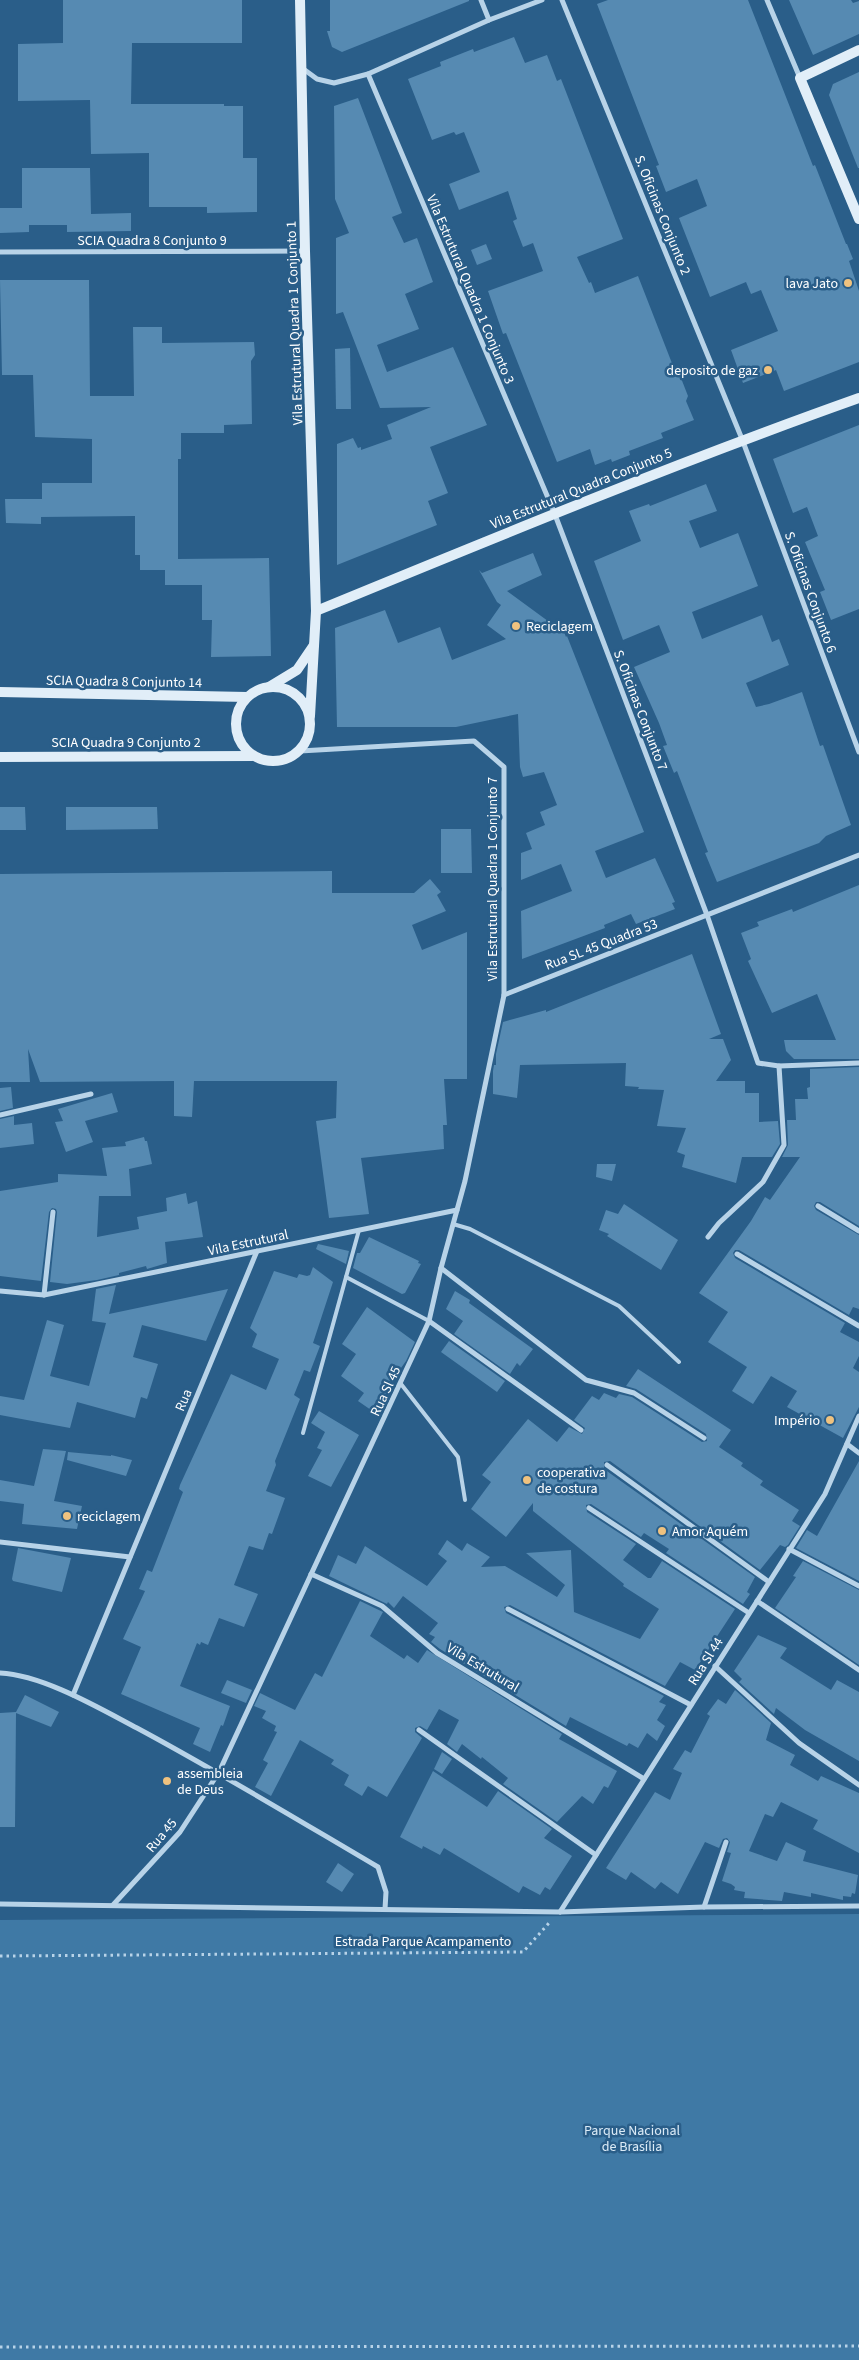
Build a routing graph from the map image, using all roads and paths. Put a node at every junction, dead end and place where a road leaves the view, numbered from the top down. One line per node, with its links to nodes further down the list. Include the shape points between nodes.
1 (300, 0): 8 (street, Vila Estrutural Quadra 1 Conjunto 1)
2 (482, 0): 6 (street)
3 (542, 0): 6 (street)
4 (562, 0): 15 (street, S. Oficinas Conjunto 2)
5 (768, 0): 10 (street)
6 (489, 20): 9 (street)
7 (859, 50): 10 (street)
8 (302, 68): 9 (street, via 317,79 334,83); 12 (street, Vila Estrutural Quadra 1 Conjunto 1)
9 (368, 74): 16 (street, Vila Estrutural Quadra 1 Conjunto 3)
10 (800, 78): 11 (street)
11 (859, 219)
12 (305, 251): 13 (street, SCIA Quadra 8 Conjunto 9); 17 (street, Vila Estrutural Quadra 1 Conjunto 1)
13 (0, 252)
14 (859, 398): 15 (street, Vila Estrutural Quadra Conjunto 5)
15 (742, 439): 16 (street, Vila Estrutural Quadra Conjunto 5); 24 (street, S. Oficinas Conjunto 6)
16 (554, 512): 17 (street, Vila Estrutural Quadra Conjunto 5); 28 (street, S. Oficinas Conjunto 7)
17 (316, 612): 18 (street, Vila Estrutural Quadra 1 Conjunto 1)
18 (314, 644): 19 (street, via 297,670); 22 (street, Vila Estrutural Quadra 1 Conjunto 1)
19 (269, 687): 21 (street); 22 (street, via 295,694)
20 (0, 692): 21 (street, SCIA Quadra 8 Conjunto 14)
21 (247, 697): 25 (street, via 238,711 235,727 240,744)
22 (310, 716): 23 (street, via 309,735)
23 (300, 751): 25 (street, via 277,762); 29 (street, Vila Estrutural Quadra 1 Conjunto 7, via 474,741 504,767)
24 (859, 752)
25 (252, 756): 26 (street, SCIA Quadra 9 Conjunto 2)
26 (0, 757)
27 (859, 855): 28 (street, Rua SL 45 Quadra 53)
28 (707, 915): 29 (street, Rua SL 45 Quadra 53); 31 (street, S. Oficinas Conjunto 7, via 758,1063)
29 (504, 995): 35 (street, Rua Sl 45)
30 (859, 1063): 31 (street)
31 (779, 1066): 40 (street, via 784,1145 763,1182 718,1222)
32 (90, 1094): 33 (street)
33 (0, 1115)
34 (818, 1206): 39 (street)
35 (457, 1210): 37 (street, Rua Sl 45); 38 (street, Vila Estrutural)
36 (53, 1212): 46 (street)
37 (453, 1224): 43 (street, Rua Sl 45); 49 (lane, via 470,1229 619,1306)
38 (359, 1230): 41 (street, Vila Estrutural); 44 (lane)
39 (859, 1231)
40 (708, 1238)
41 (257, 1251): 46 (street, Vila Estrutural); 62 (street, Rua)
42 (738, 1254): 48 (street)
43 (441, 1268): 47 (street, Rua Sl 45); 54 (street, via 586,1380 634,1393)
44 (346, 1277): 47 (lane); 53 (lane)
45 (0, 1291): 46 (street, Vila Estrutural)
46 (44, 1295)
47 (430, 1321): 50 (street, Rua Sl 45); 52 (street)
48 (859, 1326)
49 (679, 1362)
50 (401, 1384): 58 (lane, via 458,1457); 63 (street, Rua Sl 45)
51 (859, 1416): 55 (street, Rua Sl 44)
52 (581, 1430)
53 (304, 1433)
54 (704, 1438)
55 (847, 1444): 56 (street); 61 (street, Rua Sl 44, via 825,1494)
56 (859, 1453)
57 (606, 1465): 64 (street)
58 (465, 1500)
59 (589, 1508): 68 (street)
60 (0, 1542): 62 (street)
61 (789, 1549): 64 (street, Rua Sl 44); 65 (street)
62 (130, 1557): 72 (street, Rua)
63 (311, 1574): 75 (street, Rua Sl 45); 76 (street, Vila Estrutural, via 382,1606 437,1653)
64 (768, 1582): 66 (street, Rua Sl 44)
65 (859, 1586)
66 (757, 1601): 68 (street, Rua Sl 44); 70 (street)
67 (508, 1609): 73 (street)
68 (749, 1613): 69 (street, Rua Sl 44)
69 (715, 1666): 73 (street, Rua Sl 44); 77 (street, via 799,1743)
70 (859, 1670)
71 (0, 1673): 72 (street)
72 (73, 1695): 75 (street)
73 (691, 1705): 76 (street, Rua Sl 44)
74 (419, 1730): 79 (street)
75 (219, 1772): 81 (street, Rua 45, via 180,1832); 84 (street, via 378,1867 386,1892)
76 (644, 1778): 79 (street, Rua Sl 44)
77 (859, 1784)
78 (726, 1842): 83 (street)
79 (596, 1855): 85 (street, Rua Sl 44)
80 (0, 1904): 81 (street)
81 (113, 1905): 84 (street)
82 (859, 1906): 83 (street)
83 (704, 1907): 85 (street)
84 (385, 1909): 85 (street)
85 (560, 1912): 86 (path, Estrada Parque Acampamento, via 523,1952)
86 (0, 1956)
87 (859, 2346): 88 (path)
88 (0, 2347)

